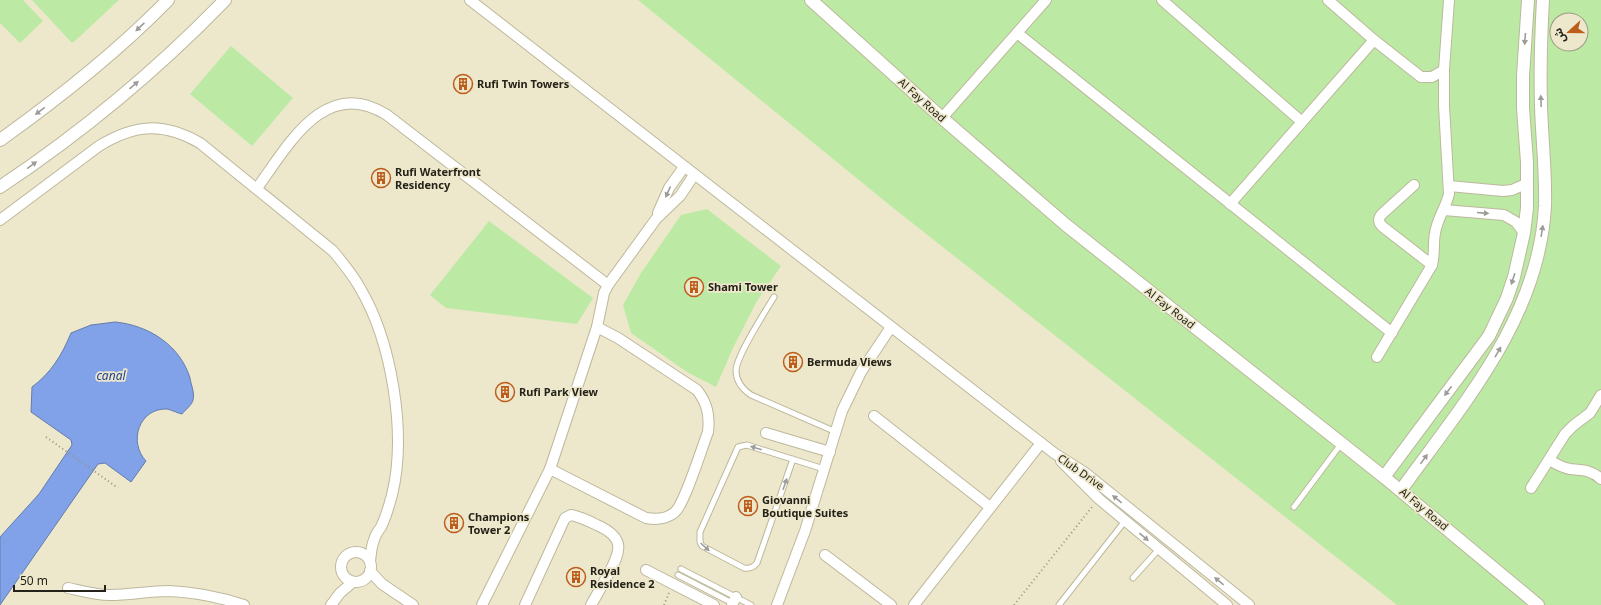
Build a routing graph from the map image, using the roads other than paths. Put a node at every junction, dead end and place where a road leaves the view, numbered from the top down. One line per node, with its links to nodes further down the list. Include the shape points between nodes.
1 (168, 0): 16 (street, one-way to 16, via 82,78)
2 (225, 0): 22 (street, one-way to 2, via 61,144 126,92)
3 (470, 0): 17 (street)
4 (811, 0): 14 (street, Al Fay Road)
5 (1046, 0): 11 (street)
6 (1162, 0): 15 (street)
7 (1328, 0): 12 (street)
8 (1449, 0): 13 (street)
9 (1528, 0): 19 (street, one-way to 19, via 1523,76)
10 (1543, 0): 52 (street, one-way to 10, via 1486,373 1522,305 1530,280 1545,207 1540,68)
11 (1017, 33): 14 (street); 24 (street)
12 (1374, 40): 13 (street, via 1421,77 1432,76); 15 (street)
13 (1444, 70): 21 (street)
14 (942, 118): 42 (street, Al Fay Road, via 1066,225)
15 (1302, 122): 24 (street)
16 (0, 140)
17 (684, 167): 18 (street); 26 (street, one-way to 26, via 669,188)
18 (694, 175): 26 (street, via 680,196); 33 (street)
19 (1528, 183): 21 (street, via 1503,191); 28 (street)
20 (1414, 185): 29 (street, via 1382,214 1379,222)
21 (1449, 186): 25 (street)
22 (0, 187)
23 (257, 188): 27 (street, via 200,143 184,134 149,128 114,136); 30 (street, via 298,132 319,113 341,104 365,104 387,115); 56 (street, via 327,246 348,269 361,288 380,336 394,390 398,445 392,495)
24 (1230, 204): 34 (street)
25 (1444, 210): 28 (street, one-way to 28, via 1504,216 1516,222); 29 (street, via 1435,232)
26 (656, 219): 30 (street)
27 (0, 220)
28 (1524, 232): 49 (street, one-way to 49, via 1507,298 1489,336)
29 (1432, 264): 34 (street)
30 (608, 284): 32 (street)
31 (774, 297): 39 (lane, via 737,364 737,379 751,396)
32 (597, 327): 47 (street); 47 (street, via 697,390 708,409 708,432 681,505 662,519 646,518)
33 (891, 327): 39 (street, via 851,391); 41 (street)
34 (1392, 333): 35 (street)
35 (1377, 357)
36 (1601, 395): 37 (street)
37 (1597, 409): 46 (street, via 1569,429)
38 (874, 416): 54 (street)
39 (836, 432): 43 (street)
40 (766, 433): 43 (street)
41 (1041, 443): 44 (street); 54 (street)
42 (1341, 443): 49 (street, Al Fay Road); 53 (lane)
43 (830, 452): 48 (street)
44 (1054, 454): 55 (street, Club Drive); 84 (street, Club Drive, one-way to 44, via 1084,472)
45 (793, 459): 45 (lane, one-way to 45, via 747,445 738,447 700,532 702,546 744,568 755,566); 48 (lane)
46 (1549, 460): 50 (street, via 1563,467 1589,471); 51 (street)
47 (550, 469): 74 (street)
48 (824, 469): 79 (street, via 798,553)
49 (1384, 477): 52 (street, Al Fay Road)
50 (1601, 479)
51 (1531, 488)
52 (1400, 490): 85 (street, Al Fay Road)
53 (1294, 507)
54 (990, 508): 81 (street)
55 (1125, 521): 57 (street, Club Drive, one-way to 57); 82 (lane)
56 (374, 540): 58 (street); 60 (street)
57 (1159, 549): 65 (lane); 83 (street, Club Drive)
58 (359, 553): 60 (street, via 363,554); 63 (street, via 354,552 345,557 341,566)
59 (825, 555): 80 (street)
60 (370, 566): 66 (street, via 369,575); 67 (street)
61 (681, 569): 70 (lane)
62 (646, 570): 77 (street)
63 (343, 575): 66 (street); 69 (street)
64 (678, 575): 70 (lane)
65 (1133, 578)
66 (358, 581): 67 (street); 69 (street)
67 (382, 584): 73 (street)
68 (68, 588): 71 (street, via 110,595 189,592)
69 (340, 593): 72 (street)
70 (734, 603): 78 (lane)
71 (244, 605)
72 (331, 605)
73 (413, 605)
74 (482, 605)
75 (525, 605): 76 (street, via 566,518 571,515 609,530 618,544 616,560)
76 (591, 605)
77 (714, 605)
78 (751, 605)
79 (777, 605)
80 (891, 605)
81 (914, 605)
82 (1058, 605)
83 (1227, 605)
84 (1249, 605)
85 (1538, 605)

